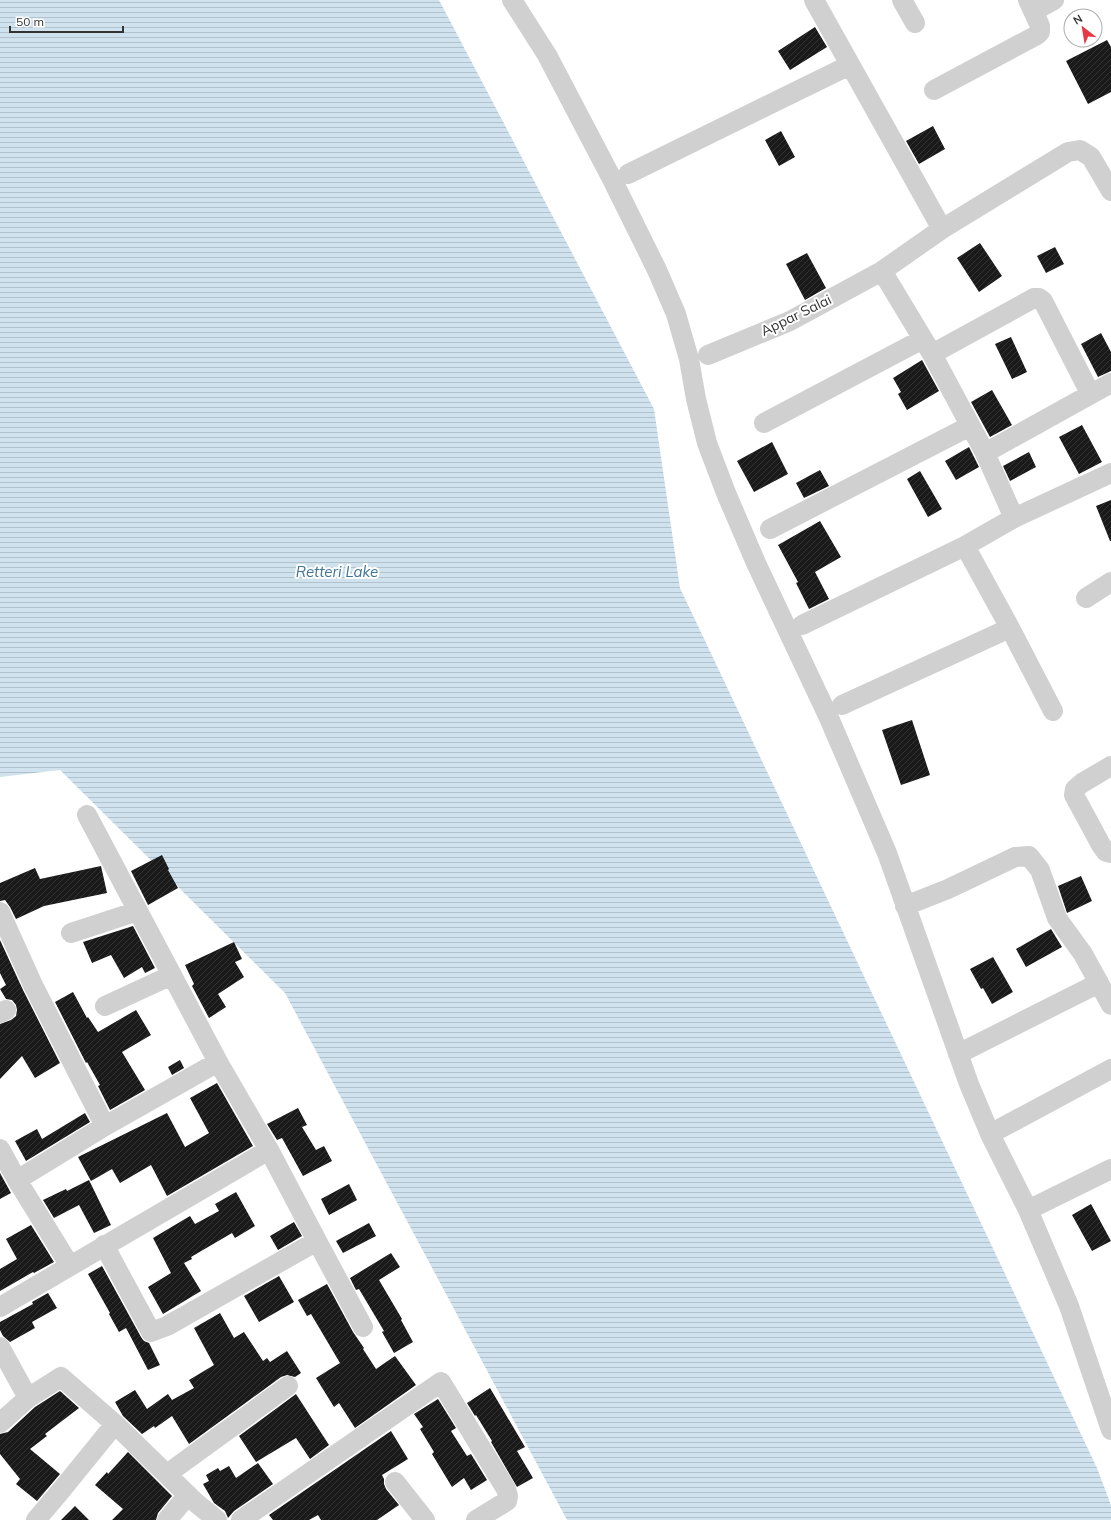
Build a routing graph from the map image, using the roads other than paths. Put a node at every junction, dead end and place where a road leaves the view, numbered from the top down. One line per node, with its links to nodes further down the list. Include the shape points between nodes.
1 (512, 0): 33 (street, via 546,55 612,179 676,314 689,359 707,443 726,493 832,725 887,853)
2 (814, 0): 7 (street)
3 (902, 0): 6 (street)
4 (1054, 0): 5 (street)
5 (1031, 6): 8 (street, via 1040,26 1037,35)
6 (915, 23)
7 (850, 65): 9 (street); 11 (street)
8 (934, 90)
9 (628, 174)
10 (1111, 191): 11 (street, Appar Salai, via 1091,157 1080,150 1068,152)
11 (942, 229): 12 (street, Appar Salai)
12 (882, 271): 13 (street); 14 (street, Appar Salai, via 790,321)
13 (927, 347): 16 (street, via 1034,298 1039,298 1043,301); 17 (street); 18 (street)
14 (708, 355)
15 (1111, 383): 16 (street)
16 (1090, 393): 19 (street)
17 (764, 423)
18 (970, 426): 19 (street); 22 (street)
19 (985, 453): 21 (street)
20 (1111, 472): 21 (street)
21 (1014, 518): 23 (street)
22 (770, 530)
23 (965, 546): 26 (street); 27 (street)
24 (1111, 582): 25 (street)
25 (1086, 598)
26 (802, 625)
27 (1010, 628): 28 (street); 29 (street)
28 (842, 705)
29 (1053, 711)
30 (1111, 766): 32 (street, via 1082,783 1075,789 1074,795 1101,845 1106,852)
31 (87, 815): 34 (street)
32 (1111, 853)
33 (905, 906): 38 (street, via 1015,857 1029,856 1040,870 1057,918 1083,954); 41 (street)
34 (138, 911): 36 (street); 37 (street)
35 (0, 912): 44 (street, via 33,985)
36 (71, 933)
37 (172, 975): 40 (street); 42 (street)
38 (1099, 983): 39 (street); 41 (street)
39 (1111, 1005)
40 (105, 1006)
41 (958, 1054): 45 (street)
42 (218, 1062): 44 (street); 47 (street)
43 (1111, 1070): 45 (street)
44 (105, 1126): 49 (street)
45 (990, 1134): 50 (street)
46 (0, 1149): 49 (street)
47 (269, 1150): 51 (street); 52 (street)
48 (1111, 1169): 50 (street)
49 (17, 1180): 53 (street)
50 (1028, 1210): 61 (street, via 1069,1306)
51 (317, 1241): 52 (street, via 167,1326 151,1332); 55 (street)
52 (104, 1245): 53 (street)
53 (70, 1266): 54 (street)
54 (0, 1308)
55 (363, 1327)
56 (0, 1347): 58 (street)
57 (288, 1386): 62 (street)
58 (28, 1398): 59 (street); 60 (street, via 61,1377)
59 (0, 1423)
60 (115, 1424): 62 (street); 65 (street)
61 (1111, 1430)
62 (167, 1474): 64 (street)
63 (396, 1482): 69 (street)
64 (188, 1495): 66 (street); 67 (street)
65 (36, 1520)
66 (167, 1520)
67 (217, 1520)
68 (241, 1520): 70 (street, via 441,1382 508,1496 507,1501)
69 (425, 1520)
70 (476, 1520)

